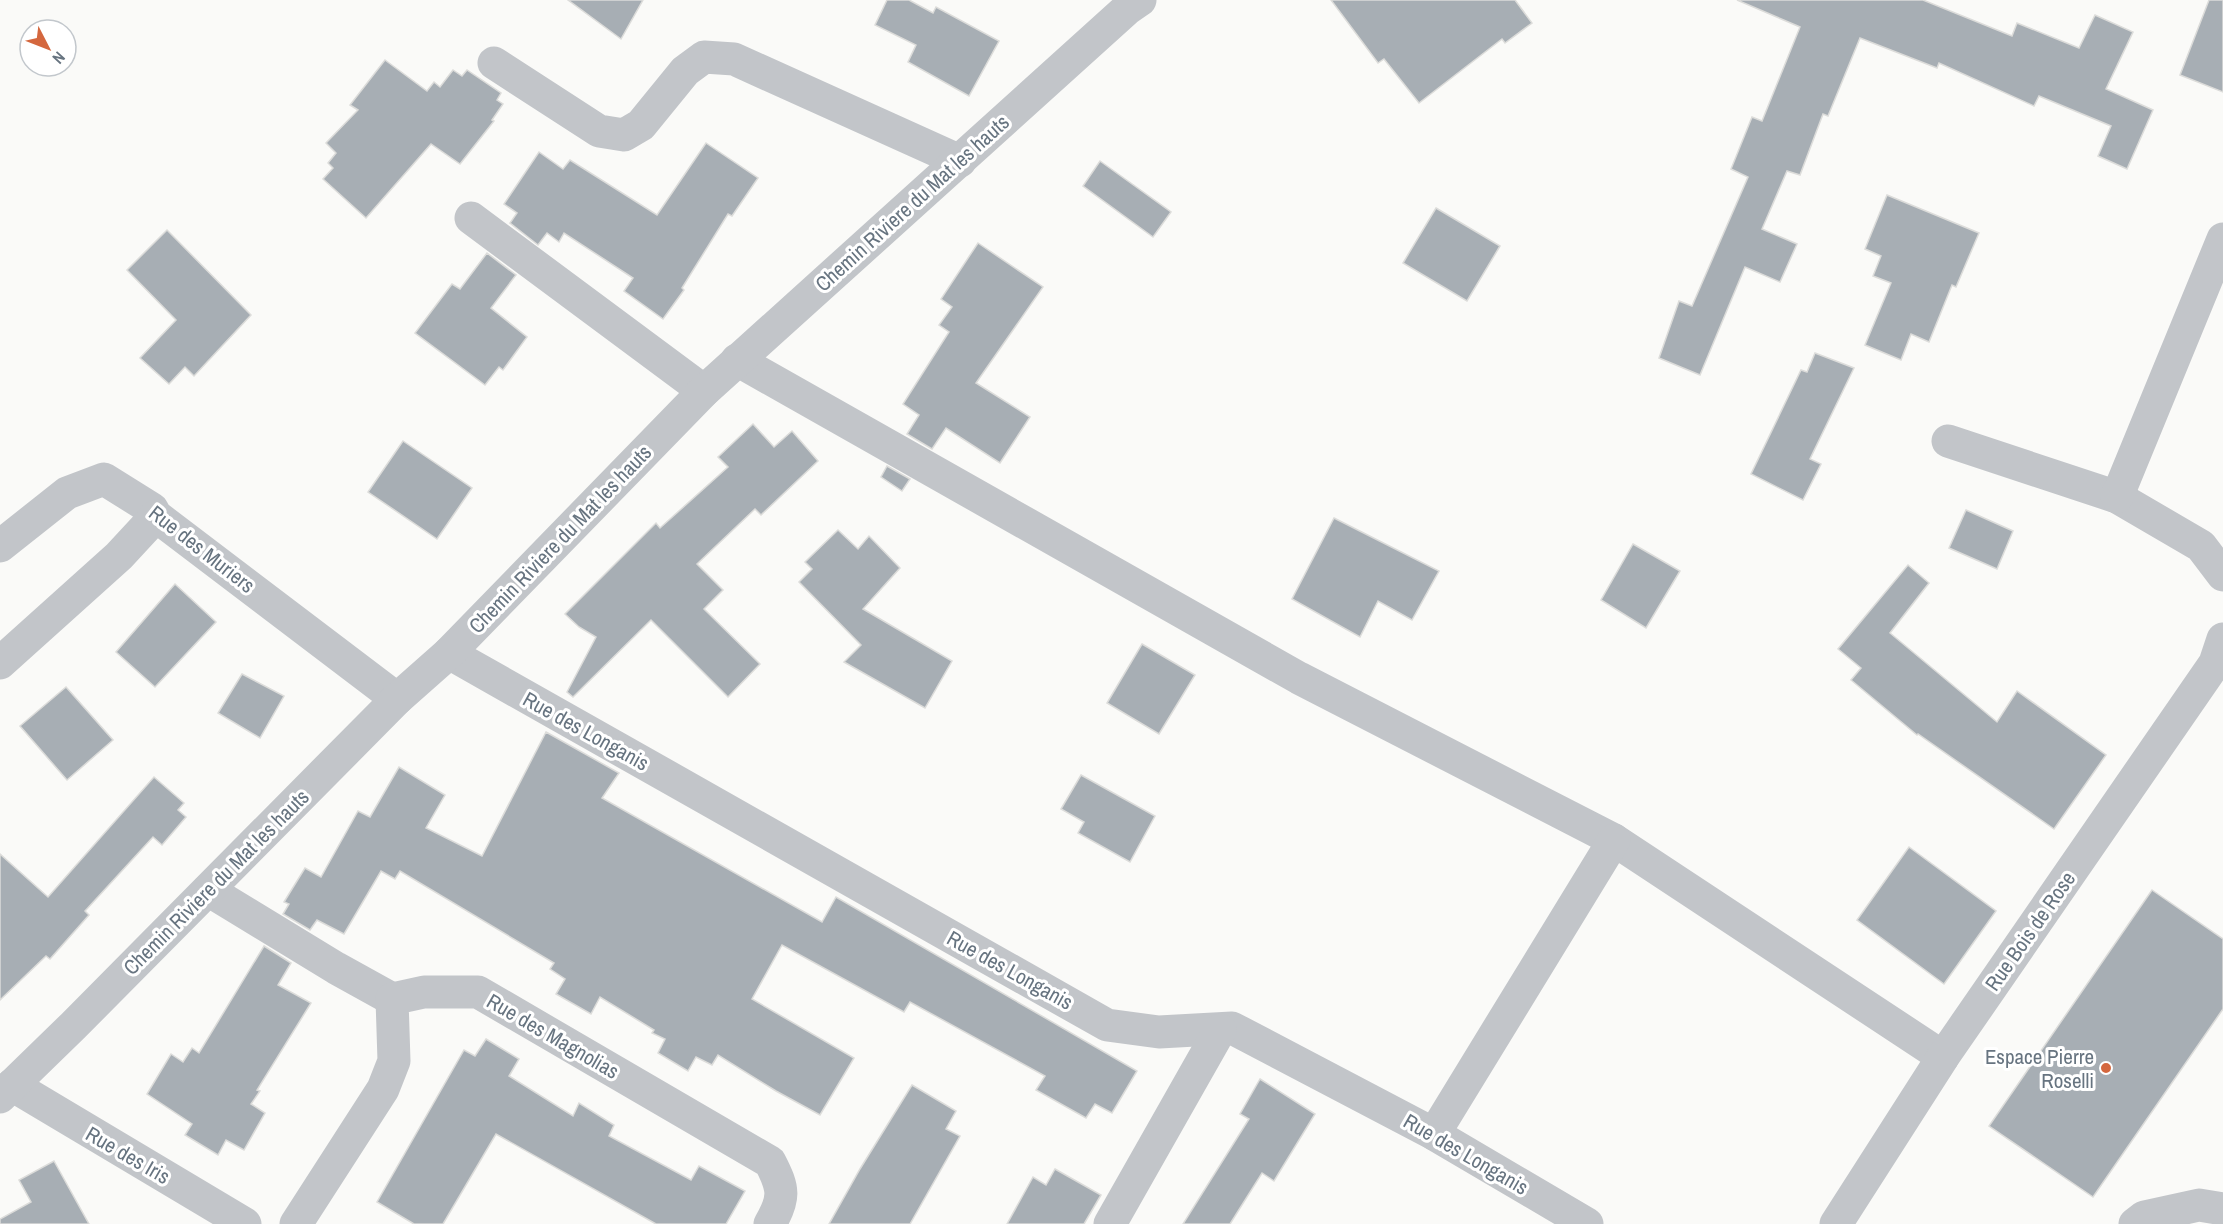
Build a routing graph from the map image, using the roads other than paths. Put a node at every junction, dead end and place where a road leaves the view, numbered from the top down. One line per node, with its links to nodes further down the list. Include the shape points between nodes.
1 (1125, 3): 3 (street, Chemin Riviere du Mat les hauts)
2 (494, 63): 3 (street, via 599,131 624,135 641,125 685,70 704,57 734,59)
3 (960, 161): 6 (street, Chemin Riviere du Mat les hauts)
4 (471, 218): 7 (street)
5 (2223, 239): 9 (street)
6 (737, 360): 7 (street, Chemin Riviere du Mat les hauts); 17 (street, via 1299,678)
7 (704, 391): 14 (street, Chemin Riviere du Mat les hauts)
8 (1948, 441): 9 (street)
9 (2117, 497): 12 (street, via 2201,546)
10 (156, 516): 11 (street, Rue des Muriers, via 152,509 104,479 67,493); 15 (street, via 119,556); 16 (street, Rue des Muriers)
11 (0, 546)
12 (2223, 575)
13 (2223, 639): 21 (street, Rue Bois de Rose, via 2215,663)
14 (449, 653): 16 (street, Chemin Riviere du Mat les hauts); 20 (street, Rue des Longanis, via 1107,1025 1159,1032)
15 (0, 663)
16 (397, 699): 18 (street, Chemin Riviere du Mat les hauts)
17 (1614, 840): 21 (street); 23 (street)
18 (208, 890): 19 (street); 22 (street, Chemin Riviere du Mat les hauts)
19 (392, 999): 26 (street, via 394,1061 382,1089); 27 (street, Rue des Magnolias, via 424,992 478,992 770,1162 781,1182 780,1206)
20 (1220, 1030): 23 (street, Rue des Longanis, via 1232,1028); 28 (street)
21 (1943, 1057): 30 (street, Rue Bois de Rose)
22 (6, 1091): 25 (street, Rue des Iris)
23 (1434, 1134): 29 (street, Rue des Longanis)
24 (2223, 1209): 31 (street, via 2199,1205 2144,1217)
25 (245, 1224)
26 (296, 1224)
27 (770, 1224)
28 (1110, 1224)
29 (1587, 1224)
30 (1836, 1224)
31 (2134, 1224)

